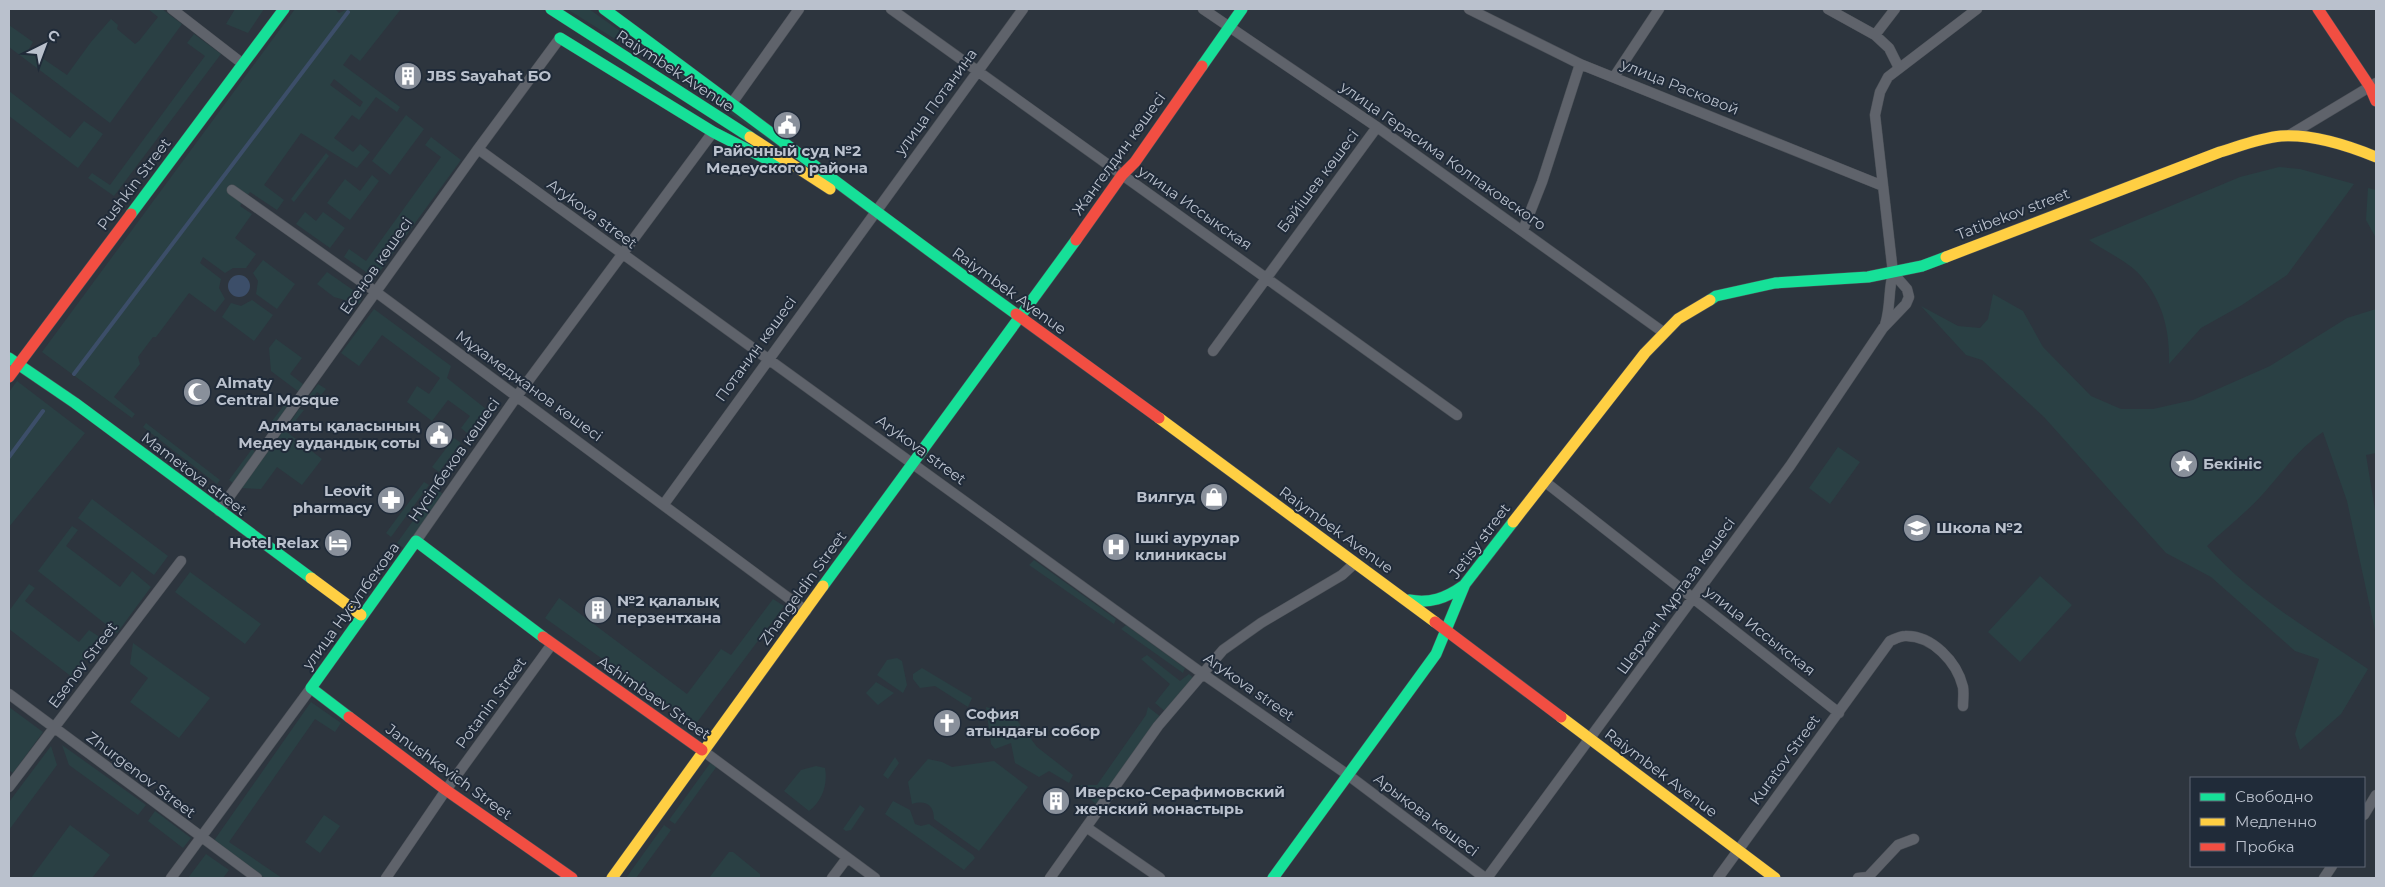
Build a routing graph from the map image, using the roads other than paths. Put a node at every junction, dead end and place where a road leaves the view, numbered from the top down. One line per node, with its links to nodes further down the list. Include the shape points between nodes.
1 (172, 9): 19 (street)
2 (284, 9): 19 (main road, Pushkin Street)
3 (551, 9): 35 (main road, Raiymbek Avenue)
4 (604, 9): 26 (main road, Raiymbek Avenue)
5 (799, 9): 26 (street)
6 (890, 9): 22 (street, улица Иссыкская)
7 (1023, 9): 22 (street, улица Потанина)
8 (1203, 9): 16 (street, улица Герасима Колпаковского)
9 (1242, 9): 16 (main road, Жангелдин көшесі)
10 (1469, 9): 20 (street, улица Расковой)
11 (1658, 9): 23 (street)
12 (1828, 9): 17 (street)
13 (1895, 9): 17 (street)
14 (1977, 9): 21 (street)
15 (2318, 9): 24 (main road)
16 (1229, 27): 27 (street, улица Герасима Колпаковского); 32 (main road, Жангелдин көшесі, via 1135,162)
17 (1875, 35): 21 (street, via 1889,48)
18 (560, 38): 28 (main road, Raiymbek Avenue); 30 (street, Есенов көшесі)
19 (243, 64): 47 (main road, Pushkin Street)
20 (1580, 64): 23 (street, улица Расковой); 37 (street)
21 (1899, 68): 33 (street, via 1888,77 1880,92 1875,115)
22 (977, 72): 32 (street, улица Иссыкская); 36 (street, улица Потанина)
23 (1614, 77): 33 (street, улица Расковой)
24 (2373, 85): 25 (main road); 29 (street)
25 (2376, 101)
26 (732, 103): 36 (main road, Raiymbek Avenue)
27 (1377, 127): 37 (street, улица Герасима Колпаковского); 40 (street, Бәйішев көшесі)
28 (713, 132): 35 (main road, Raiymbek Avenue); 38 (street, Нүсіпбеков көшесі)
29 (2288, 136): 31 (main road, Tatibekov street, via 2321,140); 39 (main road, Tatibekov street, via 2220,152 1922,266)
30 (478, 149): 38 (street, Arykova street); 41 (street, Есенов көшесі)
31 (2376, 157)
32 (1122, 175): 40 (street, улица Иссыкская); 42 (main road, Жангелдин көшесі)
33 (1883, 186): 39 (street)
34 (232, 190): 41 (street, Мұхамеджанов көшесі)
35 (832, 190): 36 (main road, Raiymbek Avenue)
36 (875, 213): 42 (main road, Raiymbek Avenue); 46 (street, Потанин көшесі)
37 (1523, 230): 44 (street, улица Герасима Колпаковского)
38 (623, 256): 46 (street, Arykova street); 49 (street, Нүсіпбеков көшесі)
39 (1893, 273): 43 (street, via 1888,292 1889,314); 43 (street, via 1908,288 1909,297); 44 (main road, Tatibekov street, via 1743,288 1694,307)
40 (1266, 276): 45 (street, Бәйішев көшесі); 50 (street, улица Иссыкская)
41 (376, 292): 49 (street, Мұхамеджанов көшесі); 54 (street, Есенов көшесі)
42 (1020, 317): 51 (main road, Zhangeldin Street); 57 (main road, Raiymbek Avenue)
43 (1883, 328): 59 (street, Шерхан Мұртаза көшесі)
44 (1663, 332): 52 (main road, Jetisy street)
45 (1213, 351)
46 (768, 358): 51 (street, Arykova street); 53 (street, Потанин көшесі)
47 (13, 361): 48 (main road, Pushkin Street); 54 (main road, Mametovа street, via 87,412)
48 (9, 377)
49 (517, 396): 53 (street, Мұхамеджанов көшесі); 55 (street, Нүсіпбеков көшесі)
50 (1457, 415)
51 (913, 463): 61 (main road, Zhangeldin Street); 65 (street, Arykova street)
52 (1544, 481): 58 (main road, Jetisy street); 59 (street, улица Иссыкская)
53 (664, 504): 61 (street, Мұхамеджанов көшесі)
54 (218, 511): 62 (main road, Mametovа street)
55 (416, 541): 62 (main road, улица Нусупбекова); 64 (main road, Ashimbaev Street)
56 (181, 561): 70 (street, Esenov Street)
57 (1355, 563): 60 (main road, Raiymbek Avenue); 65 (street, via 1342,575 1261,622 1224,650)
58 (1464, 584): 60 (main road, via 1453,593 1430,602); 63 (main road, Jetisy street)
59 (1694, 598): 69 (street, улица Иссыкская); 71 (street, Шерхан Мұртаза көшесі)
60 (1405, 600): 63 (main road, Raiymbek Avenue)
61 (806, 611): 72 (main road, Zhangeldin Street)
62 (361, 615): 66 (main road, улица Нусупбекова)
63 (1448, 631): 71 (main road, Raiymbek Avenue); 73 (main road, Jetisy street, via 1436,654)
64 (552, 644): 72 (main road, Ashimbaev Street); 75 (street, Potanin Street)
65 (1204, 674): 73 (street, Arykova street); 78 (street, via 1158,726)
66 (311, 688): 75 (main road, Janushkevich Street); 80 (street)
67 (9, 694): 70 (street, Zhurgenov Street)
68 (1963, 706): 69 (street, Kuratov Street, via 1963,689 1947,656 1920,638 1904,635 1890,641)
69 (1839, 713): 81 (street, Kuratov Street)
70 (54, 728): 74 (street, Esenov Street); 80 (street, Zhurgenov Street)
71 (1591, 738): 81 (main road, Raiymbek Avenue); 94 (street, Шерхан Мұртаза көшесі)
72 (702, 750): 82 (street, Ashimbaev Street); 88 (main road, Zhangeldin Street)
73 (1348, 775): 93 (main road, Jetisy street); 94 (street, Арықова көшесі)
74 (9, 787)
75 (446, 790): 86 (street, Potanin Street); 87 (main road, Janushkevich Street)
76 (2376, 794): 77 (street)
77 (2365, 813)
78 (1086, 827): 91 (street); 92 (street)
79 (1914, 838): 97 (street, via 1892,850 1868,877)
80 (201, 839): 84 (street); 85 (street, Zhurgenov Street)
81 (1738, 851): 95 (street, Kuratov Street); 96 (main road, Raiymbek Avenue)
82 (847, 858): 89 (street); 90 (street, Ashimbaev Street)
83 (2331, 867): 98 (street)
84 (171, 878)
85 (257, 878)
86 (386, 878)
87 (572, 878)
88 (612, 878)
89 (832, 878)
90 (875, 878)
91 (1050, 878)
92 (1160, 878)
93 (1273, 878)
94 (1486, 878)
95 (1718, 878)
96 (1775, 878)
97 (1858, 878)
98 (2324, 878)

